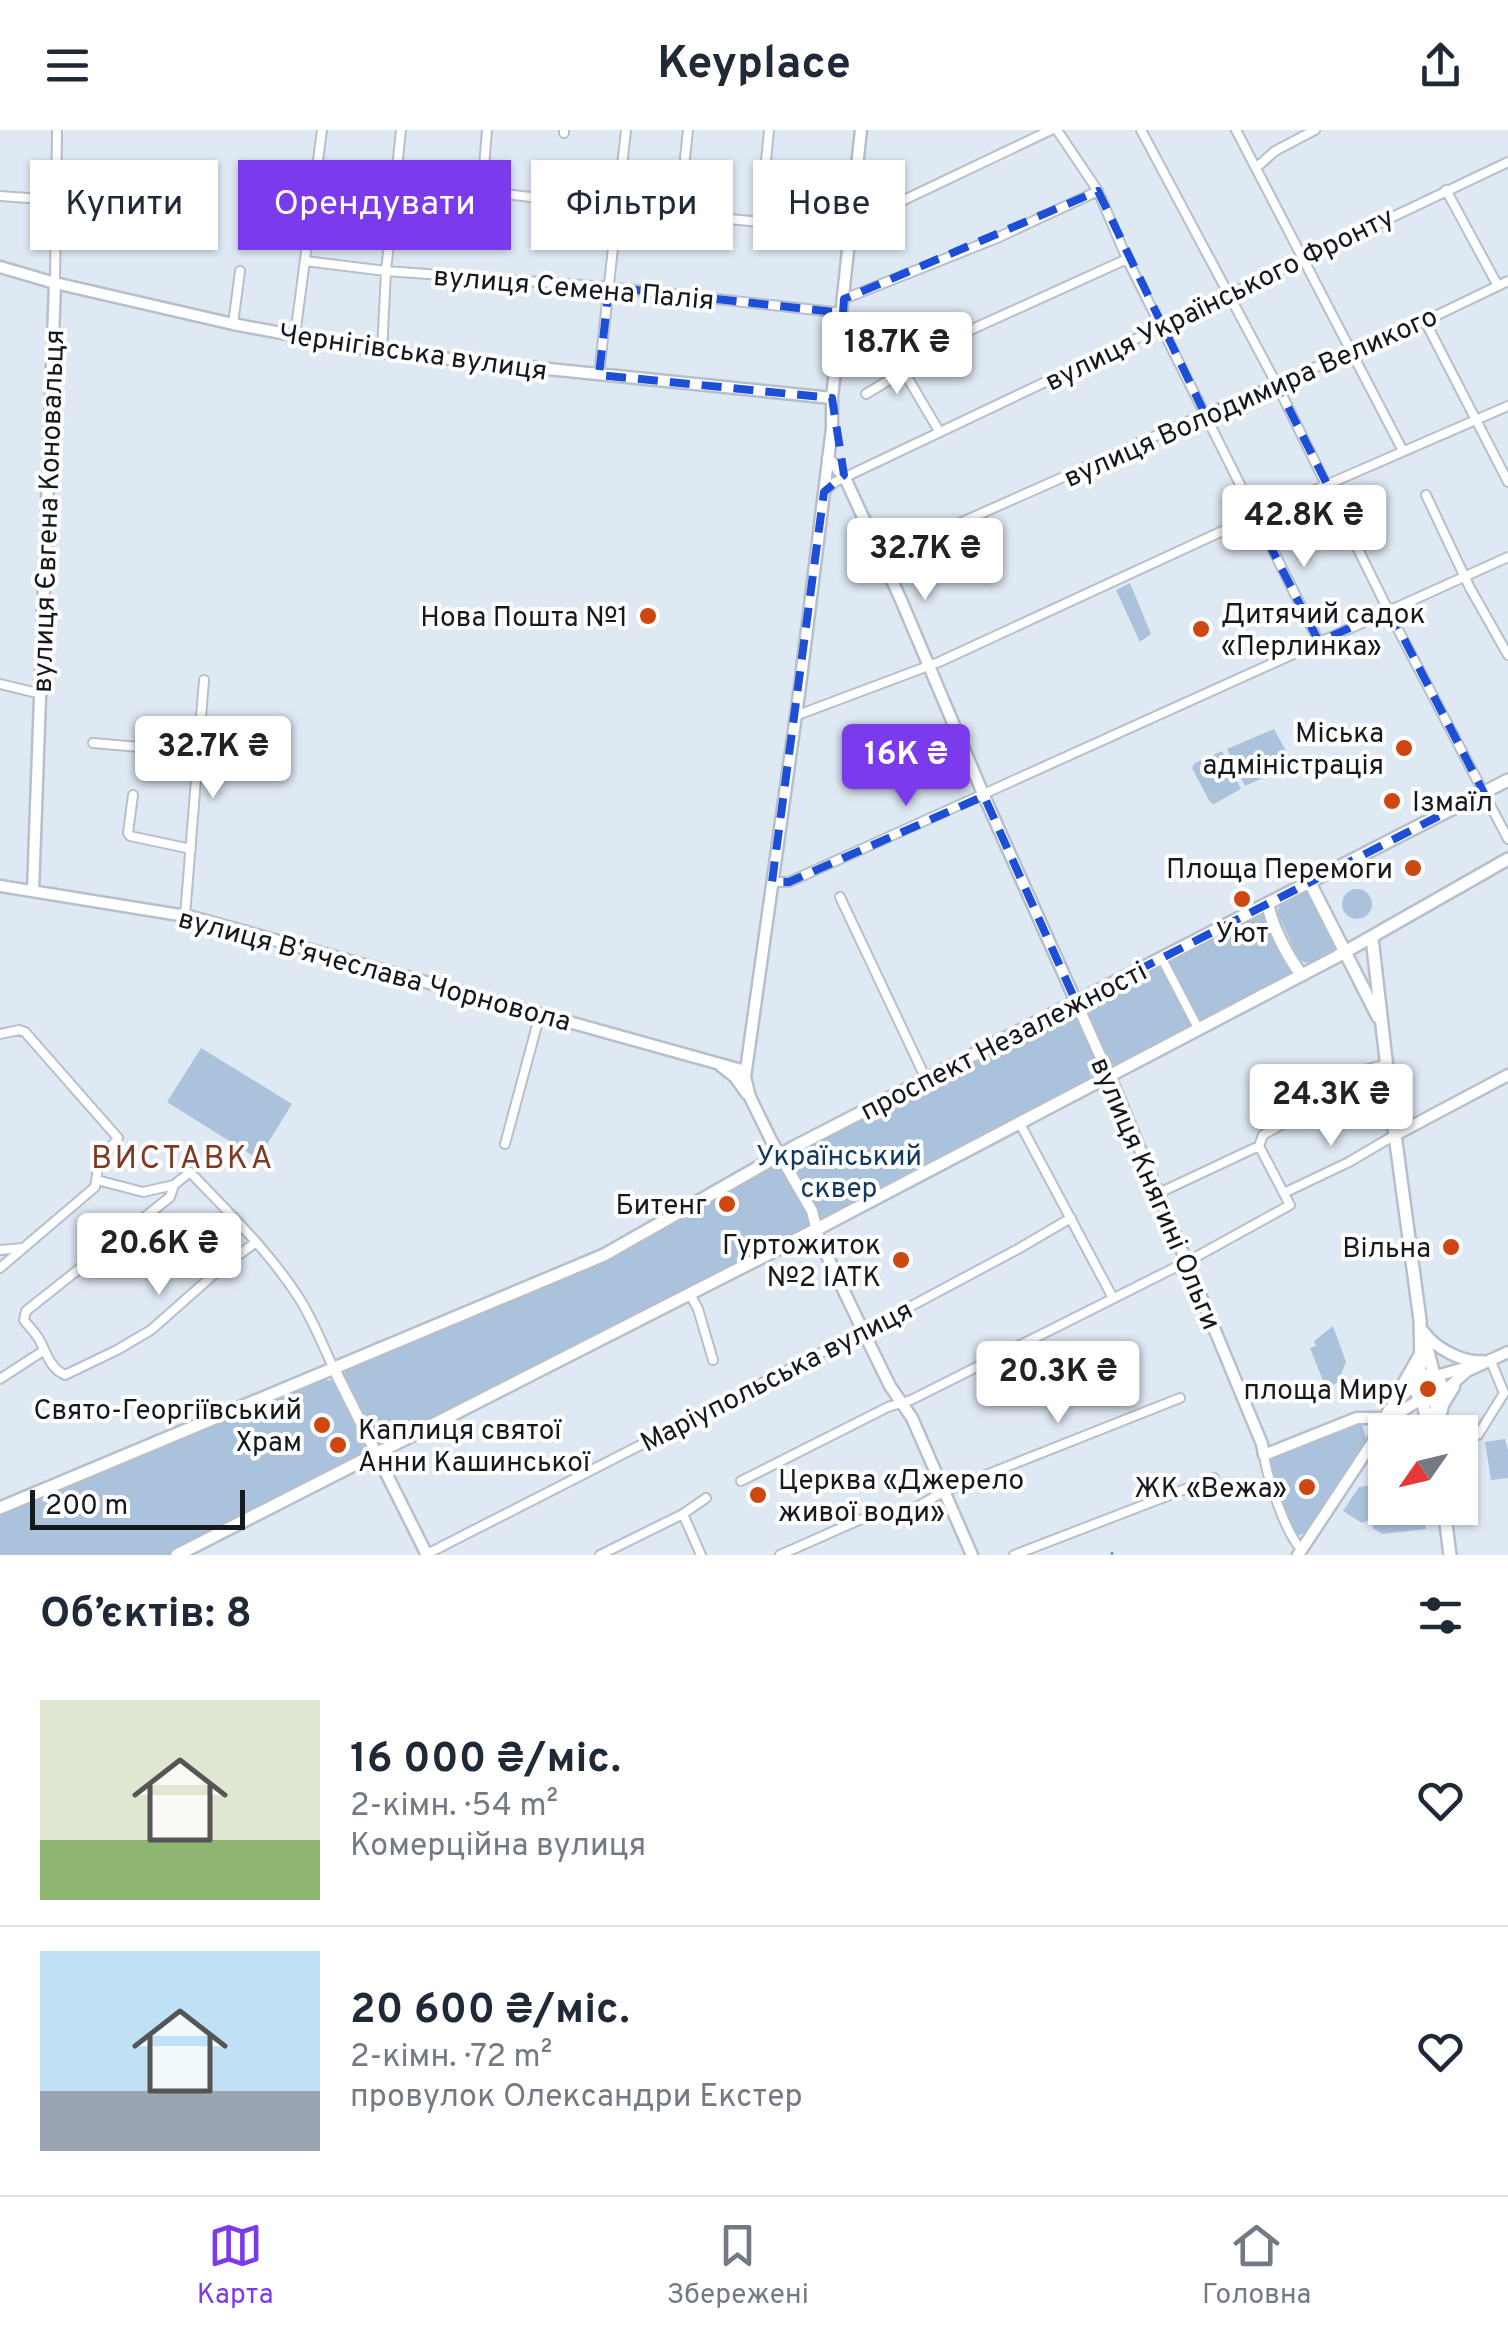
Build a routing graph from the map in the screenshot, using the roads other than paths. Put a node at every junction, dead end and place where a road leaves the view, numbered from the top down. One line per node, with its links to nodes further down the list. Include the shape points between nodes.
1 (58, 130): 14 (street, вулиця Євгена Коновальця)
2 (322, 130): 15 (street)
3 (400, 130): 16 (street)
4 (487, 130): 17 (street)
5 (626, 130): 18 (street)
6 (688, 130): 13 (street)
7 (769, 130): 19 (street)
8 (862, 130): 20 (street)
9 (1054, 130): 23 (street); 27 (street)
10 (1142, 130): 43 (street)
11 (1236, 130): 22 (street)
12 (1315, 130): 22 (street)
13 (685, 158)
14 (58, 160)
15 (320, 160)
16 (397, 160)
17 (485, 160)
18 (623, 160)
19 (766, 160)
20 (859, 160)
21 (1508, 162): 24 (street, вулиця Українського Фронту)
22 (1257, 167): 33 (street)
23 (1098, 190): 34 (street); 44 (street)
24 (1446, 190): 33 (street, вулиця Українського Фронту); 41 (street)
25 (0, 196): 26 (street)
26 (30, 198)
27 (905, 200)
28 (55, 250): 40 (street, вулиця Євгена Коновальця)
29 (307, 250): 35 (street)
30 (388, 250): 37 (street)
31 (613, 250): 42 (street)
32 (849, 250): 44 (street)
33 (1303, 258): 43 (street, вулиця Українського Фронту); 51 (street)
34 (1127, 259): 48 (street); 52 (street, via 935,346 900,364)
35 (305, 260): 37 (street, вулиця Семена Палія); 49 (street)
36 (0, 266): 40 (street, Чернігівська вулиця)
37 (386, 270): 42 (street, вулиця Семена Палія); 50 (street)
38 (240, 271): 47 (street)
39 (1508, 281): 41 (street, вулиця Володимира Великого)
40 (54, 283): 47 (street, Чернігівська вулиця); 79 (street, вулиця Євгена Коновальця)
41 (1498, 286): 46 (street, вулиця Володимира Великого)
42 (609, 288): 45 (street, вулиця Семена Палія); 53 (street)
43 (1228, 295): 48 (street, вулиця Українського Фронту); 54 (street)
44 (844, 299): 45 (street)
45 (843, 314): 56 (street)
46 (1425, 320): 51 (street, вулиця Володимира Великого); 59 (street)
47 (233, 324): 49 (street, Чернігівська вулиця)
48 (1161, 327): 58 (street); 61 (street, вулиця Українського Фронту)
49 (295, 336): 50 (street, Чернігівська вулиця)
50 (382, 352): 53 (street, Чернігівська вулиця)
51 (1350, 352): 54 (street, вулиця Володимира Великого); 62 (street)
52 (904, 372): 55 (street); 61 (street)
53 (599, 375): 56 (street, Чернігівська вулиця)
54 (1276, 384): 58 (street, вулиця Володимира Великого); 66 (street)
55 (866, 394)
56 (832, 398): 60 (street)
57 (1508, 406): 59 (street)
58 (1205, 414): 69 (street); 70 (street, вулиця Володимира Великого)
59 (1476, 420): 62 (street); 65 (street)
60 (832, 428): 63 (street); 64 (street)
61 (939, 431): 64 (street, вулиця Українського Фронту)
62 (1404, 451): 66 (street)
63 (828, 458): 64 (street, вулиця Княгині Ольги); 67 (street)
64 (845, 478): 67 (street, вулиця Українського Фронту); 70 (street, вулиця Княгині Ольги)
65 (1508, 482)
66 (1328, 484): 69 (street); 73 (street)
67 (824, 492): 80 (street)
68 (1426, 495): 72 (street)
69 (1255, 516): 74 (street); 76 (street)
70 (881, 558): 76 (street, вулиця Княгині Ольги)
71 (1508, 558): 72 (street)
72 (1464, 576): 73 (street); 75 (street)
73 (1388, 610): 74 (street); 84 (street)
74 (1320, 642): 86 (street)
75 (1508, 655)
76 (930, 666): 80 (street); 86 (street, вулиця Княгині Ольги)
77 (204, 680): 82 (street)
78 (0, 684): 79 (street)
79 (41, 694): 93 (street, вулиця Євгена Коновальця)
80 (795, 716): 90 (street)
81 (92, 743): 82 (street)
82 (198, 752): 88 (street)
83 (1508, 780): 84 (main road, проспект Незалежності)
84 (1484, 793): 87 (street); 91 (main road, проспект Незалежності)
85 (134, 795): 88 (street, via 130,836)
86 (984, 796): 90 (street, via 789,882); 101 (street, вулиця Княгині Ольги)
87 (1508, 839)
88 (191, 849): 96 (street)
89 (1508, 859): 97 (main road)
90 (772, 882): 106 (street)
91 (1310, 883): 95 (main road, проспект Незалежності); 98 (main road)
92 (0, 886): 93 (street, вулиця Вʼячеслава Чорновола)
93 (34, 891): 96 (street, вулиця Вʼячеслава Чорновола)
94 (840, 897): 112 (street)
95 (1268, 904): 99 (main road, проспект Незалежності); 100 (main road)
96 (185, 916): 102 (street, вулиця Вʼячеслава Чорновола)
97 (1372, 938): 98 (main road); 103 (main road)
98 (1344, 952): 100 (main road); 103 (main road)
99 (1162, 959): 101 (main road, проспект Незалежності); 104 (street)
100 (1302, 975): 104 (main road)
101 (1076, 1002): 110 (street, вулиця Княгині Ольги); 112 (main road, проспект Незалежності)
102 (540, 1014): 107 (street, вулиця Вʼячеслава Чорновола); 116 (street)
103 (1382, 1025): 108 (main road)
104 (1198, 1028): 110 (main road)
105 (0, 1034): 119 (street, via 25,1032 118,1138 100,1162)
106 (750, 1036): 107 (street, via 738,1056); 109 (street)
107 (714, 1062): 109 (street, вулиця Вʼячеслава Чорновола); 113 (street)
108 (1387, 1065): 115 (main road); 117 (street, via 1350,1077 1263,1135)
109 (745, 1071): 113 (street)
110 (1109, 1075): 114 (main road); 121 (street, вулиця Княгині Ольги)
111 (1508, 1075): 115 (street)
112 (926, 1080): 118 (main road, проспект Незалежності)
113 (753, 1103): 118 (street)
114 (1019, 1122): 123 (street); 124 (main road)
115 (1395, 1135): 122 (street); 132 (main road)
116 (505, 1144)
117 (1259, 1146): 121 (street); 122 (street)
118 (780, 1156): 124 (street); 139 (main road, проспект Незалежності, via 604,1255)
119 (97, 1180): 120 (street, via 143,1192); 126 (street)
120 (174, 1185): 125 (street, via 190,1172); 134 (street, via 170,1197 26,1311 24,1320)
121 (1159, 1193): 128 (street, вулиця Княгині Ольги)
122 (1284, 1193): 128 (street, via 1290,1205)
123 (1071, 1218): 131 (street); 133 (street, Маріупольська вулиця)
124 (817, 1229): 130 (main road); 133 (street)
125 (256, 1242): 134 (street, via 151,1330 117,1350 65,1375); 139 (street, via 300,1300)
126 (22, 1248): 127 (street); 129 (street)
127 (0, 1250)
128 (1187, 1261): 131 (street); 158 (street, вулиця Княгині Ольги)
129 (0, 1268)
130 (690, 1294): 137 (street); 157 (main road)
131 (1113, 1298): 147 (street)
132 (1421, 1324): 136 (main road); 138 (street, via 1432,1341 1464,1360); 140 (main road)
133 (863, 1331): 147 (street); 168 (street, Маріупольська вулиця)
134 (43, 1351): 142 (street)
135 (1508, 1352): 138 (street)
136 (1420, 1354): 143 (main road); 148 (street)
137 (714, 1360)
138 (1489, 1360): 140 (street); 141 (street); 155 (street, via 1504,1393)
139 (334, 1369): 157 (street); 163 (main road, проспект Незалежності)
140 (1435, 1376): 143 (main road); 144 (main road)
141 (1460, 1377): 144 (street); 153 (street)
142 (0, 1379)
143 (1417, 1380): 146 (main road); 149 (street)
144 (1438, 1396): 146 (main road); 152 (main road)
145 (1180, 1398): 161 (street)
146 (1422, 1399): 150 (street); 151 (main road)
147 (903, 1402): 160 (street); 161 (street)
148 (1389, 1415)
149 (1389, 1415)
150 (1393, 1415)
151 (1427, 1415)
152 (1435, 1415)
153 (1440, 1415)
154 (1368, 1418): 158 (street)
155 (1478, 1434)
156 (1368, 1448): 166 (street)
157 (377, 1454): 167 (main road); 168 (street)
158 (1264, 1456): 166 (street, вулиця Княгині Ольги)
159 (1214, 1478): 173 (street)
160 (741, 1481)
161 (943, 1492): 171 (street); 172 (street)
162 (706, 1498): 164 (street)
163 (0, 1508)
164 (682, 1514): 169 (street); 170 (street)
165 (1446, 1525): 174 (main road)
166 (1300, 1552)
167 (177, 1555)
168 (426, 1555)
169 (600, 1555)
170 (701, 1555)
171 (780, 1555)
172 (972, 1555)
173 (1014, 1555)
174 (1450, 1555)

